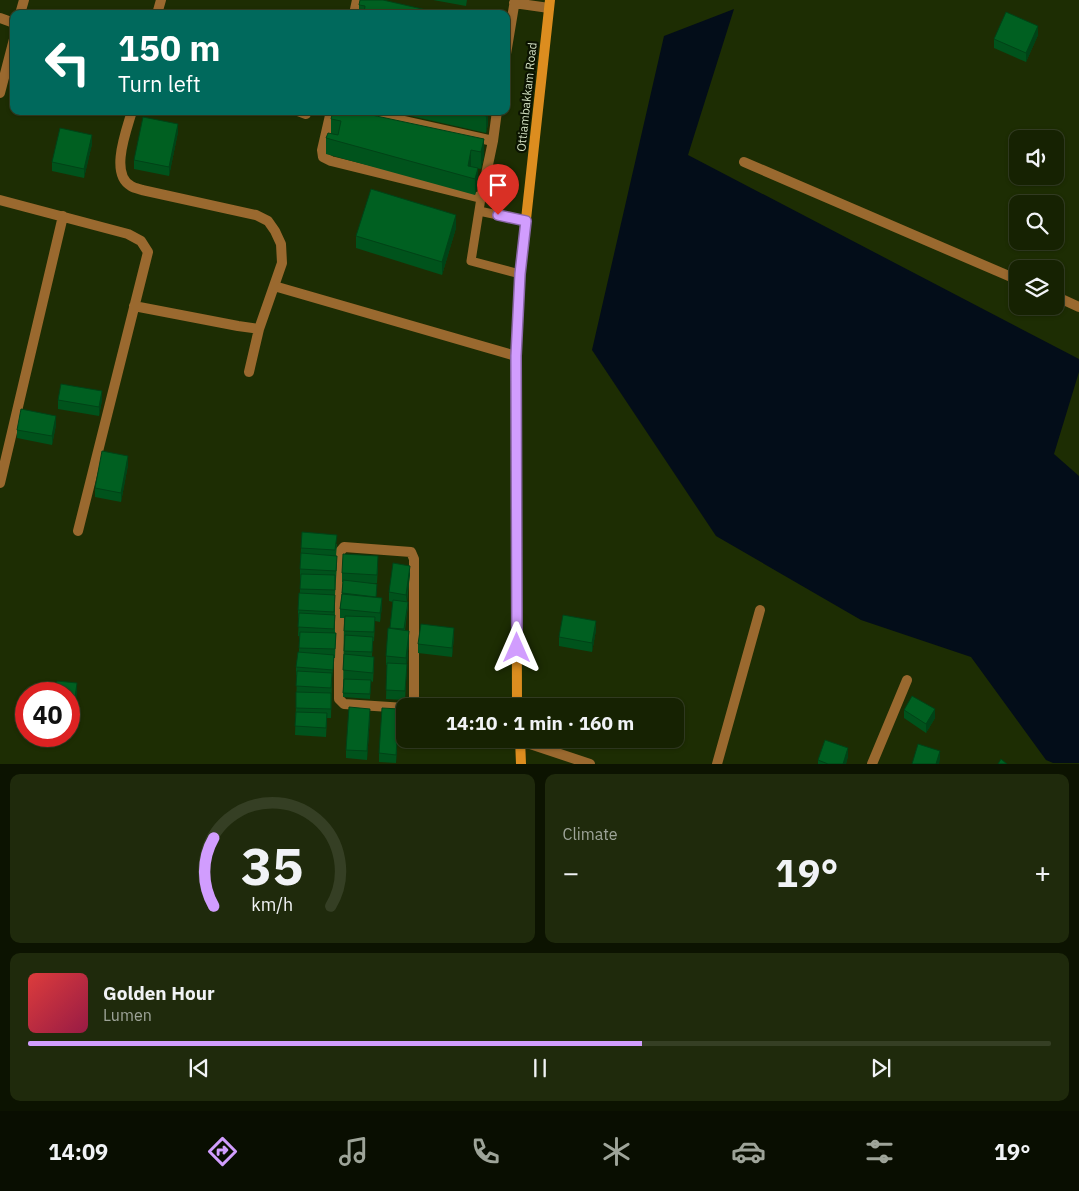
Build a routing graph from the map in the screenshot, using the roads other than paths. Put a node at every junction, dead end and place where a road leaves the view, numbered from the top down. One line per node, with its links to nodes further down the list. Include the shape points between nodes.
1 (515, 1): 2 (street); 3 (street)
2 (550, 4): 16 (street, Ottiambakkam Road)
3 (510, 22)
4 (10, 54): 5 (street)
5 (0, 93)
6 (131, 115): 19 (street, via 120,156 124,179 130,186 142,190 256,215 268,221 281,244 282,262)
7 (330, 115): 12 (street, via 323,157)
8 (377, 115): 10 (street)
9 (496, 115): 10 (street)
10 (493, 141): 12 (street)
11 (744, 162): 18 (street)
12 (481, 198): 14 (lane)
13 (0, 200): 15 (street)
14 (480, 211): 16 (lane); 17 (lane, via 471,261)
15 (63, 216): 21 (street, via 128,234 141,241 148,252); 26 (street)
16 (526, 221): 17 (street, Ottiambakkam Road)
17 (520, 274): 24 (street, Ottiambakkam Road)
18 (1009, 276)
19 (274, 286): 23 (street); 24 (street)
20 (1064, 300): 22 (street)
21 (134, 306): 23 (street); 27 (street)
22 (1079, 307)
23 (259, 328): 25 (street)
24 (516, 356): 31 (street, Ottiambakkam Road)
25 (250, 372)
26 (0, 483)
27 (78, 531)
28 (760, 610): 37 (street)
29 (907, 680): 38 (street)
30 (414, 698): 32 (street, via 414,559 411,552 344,547 339,553 339,699 344,704)
31 (517, 698)
32 (396, 707)
33 (520, 748): 35 (street)
34 (543, 748): 36 (street)
35 (521, 764)
36 (590, 764)
37 (717, 764)
38 (872, 764)

